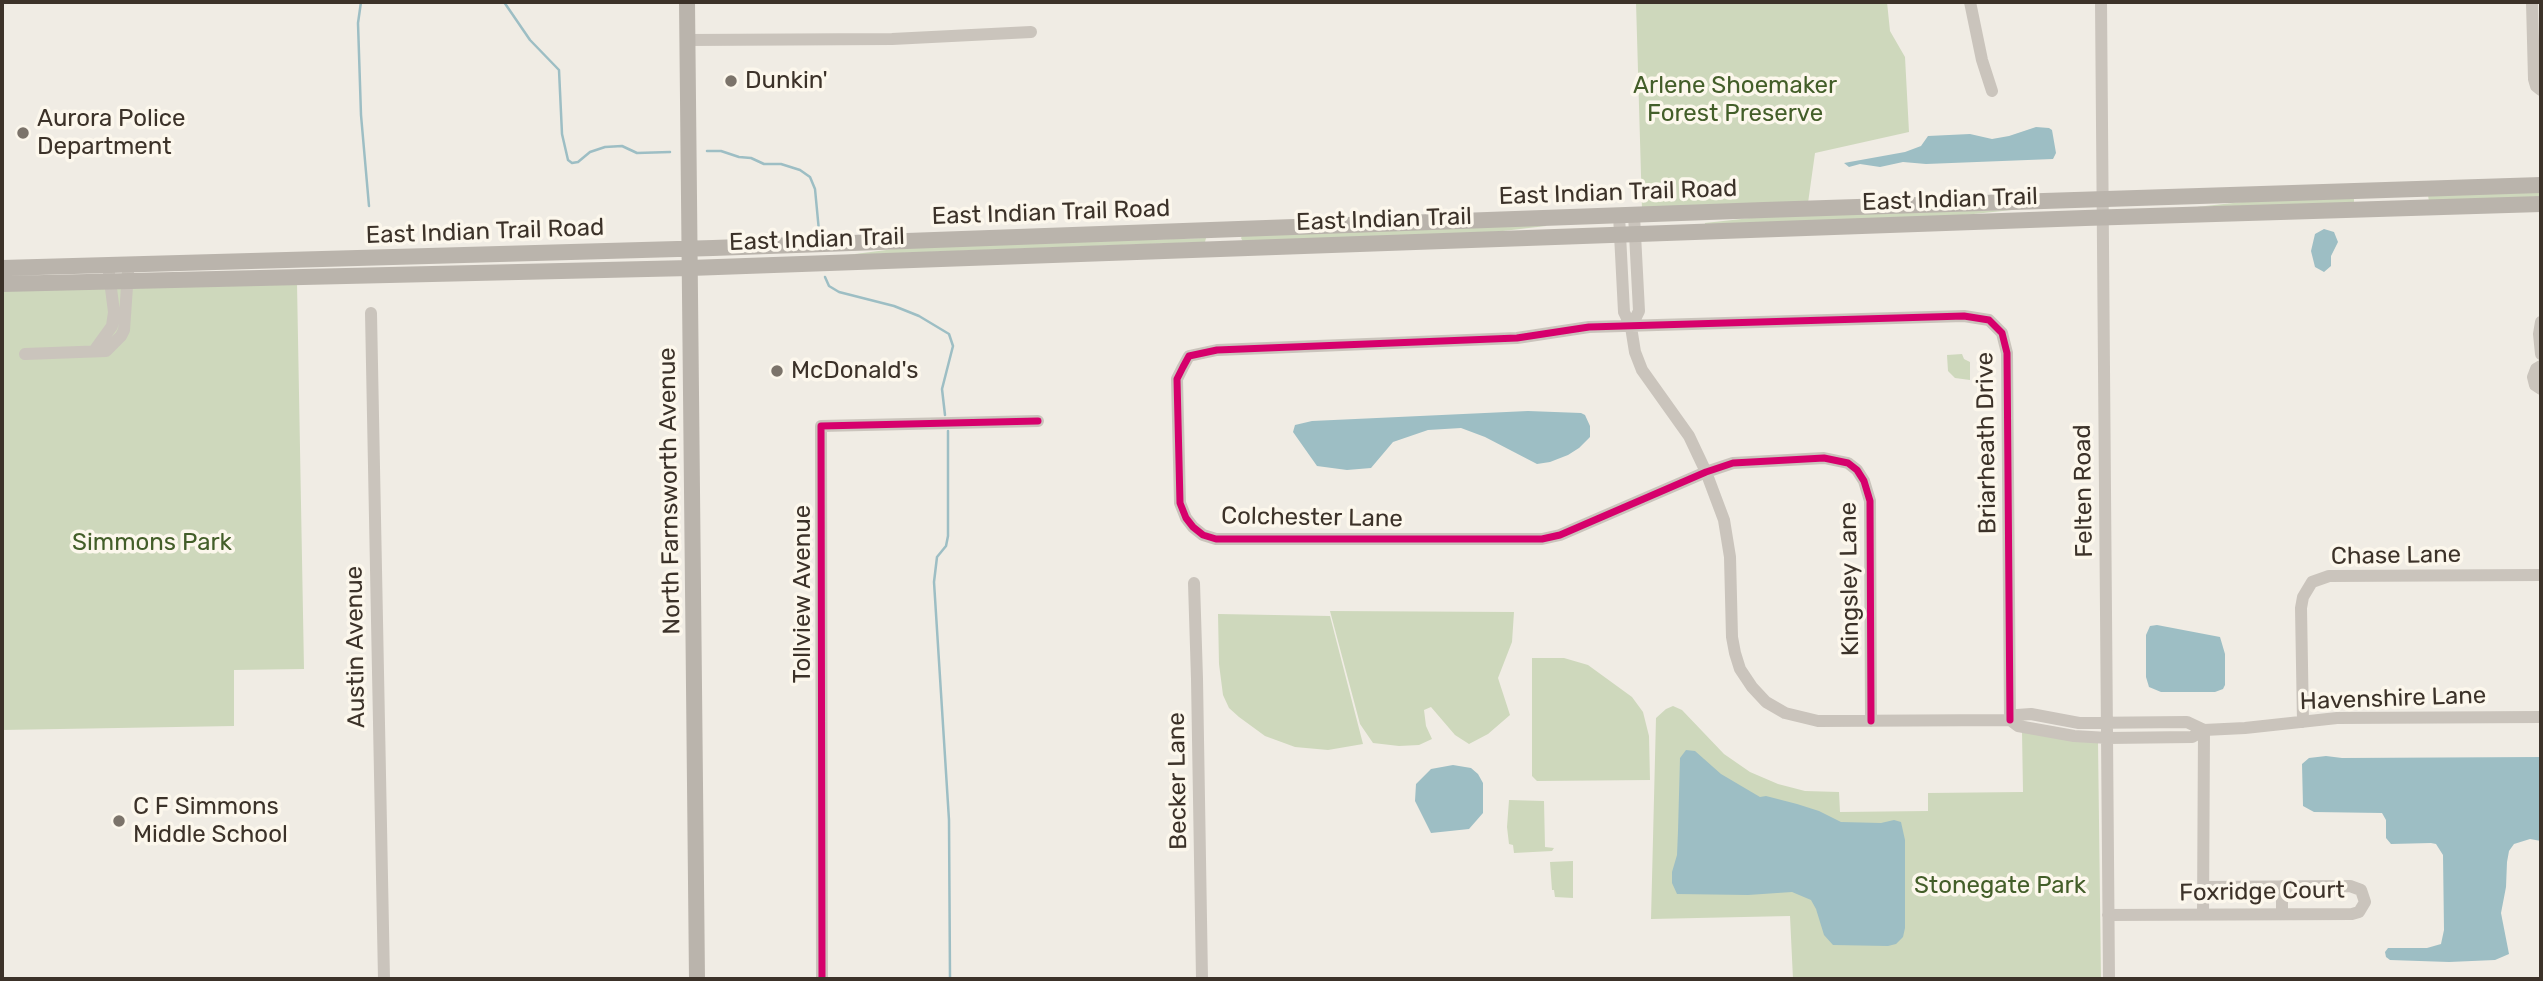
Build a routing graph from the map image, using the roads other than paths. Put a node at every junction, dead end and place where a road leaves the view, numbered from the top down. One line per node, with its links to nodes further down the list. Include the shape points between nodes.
1 (687, 2): 7 (main road, North Farnsworth Avenue)
2 (1970, 2): 9 (street)
3 (2094, 2): 4 (street)
4 (2101, 2): 11 (street, Felten Road)
5 (2532, 2): 8 (street)
6 (1031, 32): 7 (street)
7 (687, 40): 17 (main road, North Farnsworth Avenue)
8 (2537, 77)
9 (1992, 91)
10 (2541, 186): 11 (main road)
11 (2102, 199): 13 (main road, East Indian Trail Road); 14 (street, Felten Road)
12 (2541, 205): 14 (main road, East Indian Trail)
13 (1627, 215): 15 (main road, East Indian Trail Road); 16 (street, Havenshire Lane)
14 (2103, 218): 16 (main road, East Indian Trail); 39 (street, Felten Road)
15 (1222, 230): 17 (main road, East Indian Trail Road); 18 (main road)
16 (1628, 234): 18 (main road, East Indian Trail); 26 (street, Havenshire Lane, via 1624,312)
17 (690, 249): 20 (main road, North Farnsworth Avenue); 22 (main road, East Indian Trail Road)
18 (1223, 249): 20 (main road, East Indian Trail)
19 (2, 268): 21 (main road, East Indian Trail Road)
20 (690, 268): 22 (main road, East Indian Trail Road); 49 (main road, North Farnsworth Avenue)
21 (108, 273): 22 (main road, East Indian Trail Road); 23 (main road, East Indian Trail Road); 27 (street, via 112,326)
22 (128, 273): 27 (street, via 121,336 106,351)
23 (2, 284)
24 (371, 313): 48 (street, Austin Avenue)
25 (2541, 322): 29 (street)
26 (1631, 327): 33 (street, Havenshire Lane, via 1642,370 1682,425); 33 (street, Colchester Lane, via 1590,327 1517,338 1217,350 1189,356 1177,379 1180,503 1186,518 1203,535 1216,539 1542,539); 37 (street, Briarheath Drive, via 1964,316 1979,316 1996,325 2007,353)
27 (94, 351): 28 (street)
28 (25, 354)
29 (2541, 354)
30 (2541, 366): 31 (street, via 2533,377)
31 (2541, 389)
32 (1038, 421): 50 (street, Tollview Avenue, via 821,426)
33 (1706, 472): 38 (street, Havenshire Lane, via 1728,540 1740,669 1766,702 1785,713 1802,719); 38 (street, Kingsley Lane, via 1746,461 1824,458 1848,463 1857,470 1870,501)
34 (2541, 575): 40 (street, Chase Lane, via 2329,576 2312,582 2301,608)
35 (1194, 583): 51 (street, Becker Lane)
36 (2541, 717): 40 (street, Havenshire Lane)
37 (2010, 720): 38 (street, Havenshire Lane); 39 (street, Havenshire Lane, via 2031,714 2068,722); 42 (street, Havenshire Lane, via 2018,726)
38 (1871, 721)
39 (2108, 722): 41 (street, Havenshire Lane, via 2187,722); 42 (street, Felten Road)
40 (2303, 722): 41 (street, Havenshire Lane)
41 (2204, 730): 42 (street, Havenshire Lane, via 2192,737); 44 (street)
42 (2108, 738): 47 (street, Felten Road)
43 (2283, 886): 44 (street, Foxridge Court); 46 (street); 46 (street, Foxridge Court, via 2356,887 2365,902 2352,914)
44 (2203, 887): 45 (street)
45 (2203, 914): 46 (street, Foxridge Court); 47 (street, Foxridge Court)
46 (2282, 914)
47 (2108, 915): 52 (street, Felten Road)
48 (384, 979)
49 (697, 979)
50 (822, 979)
51 (1202, 979)
52 (2109, 979)

